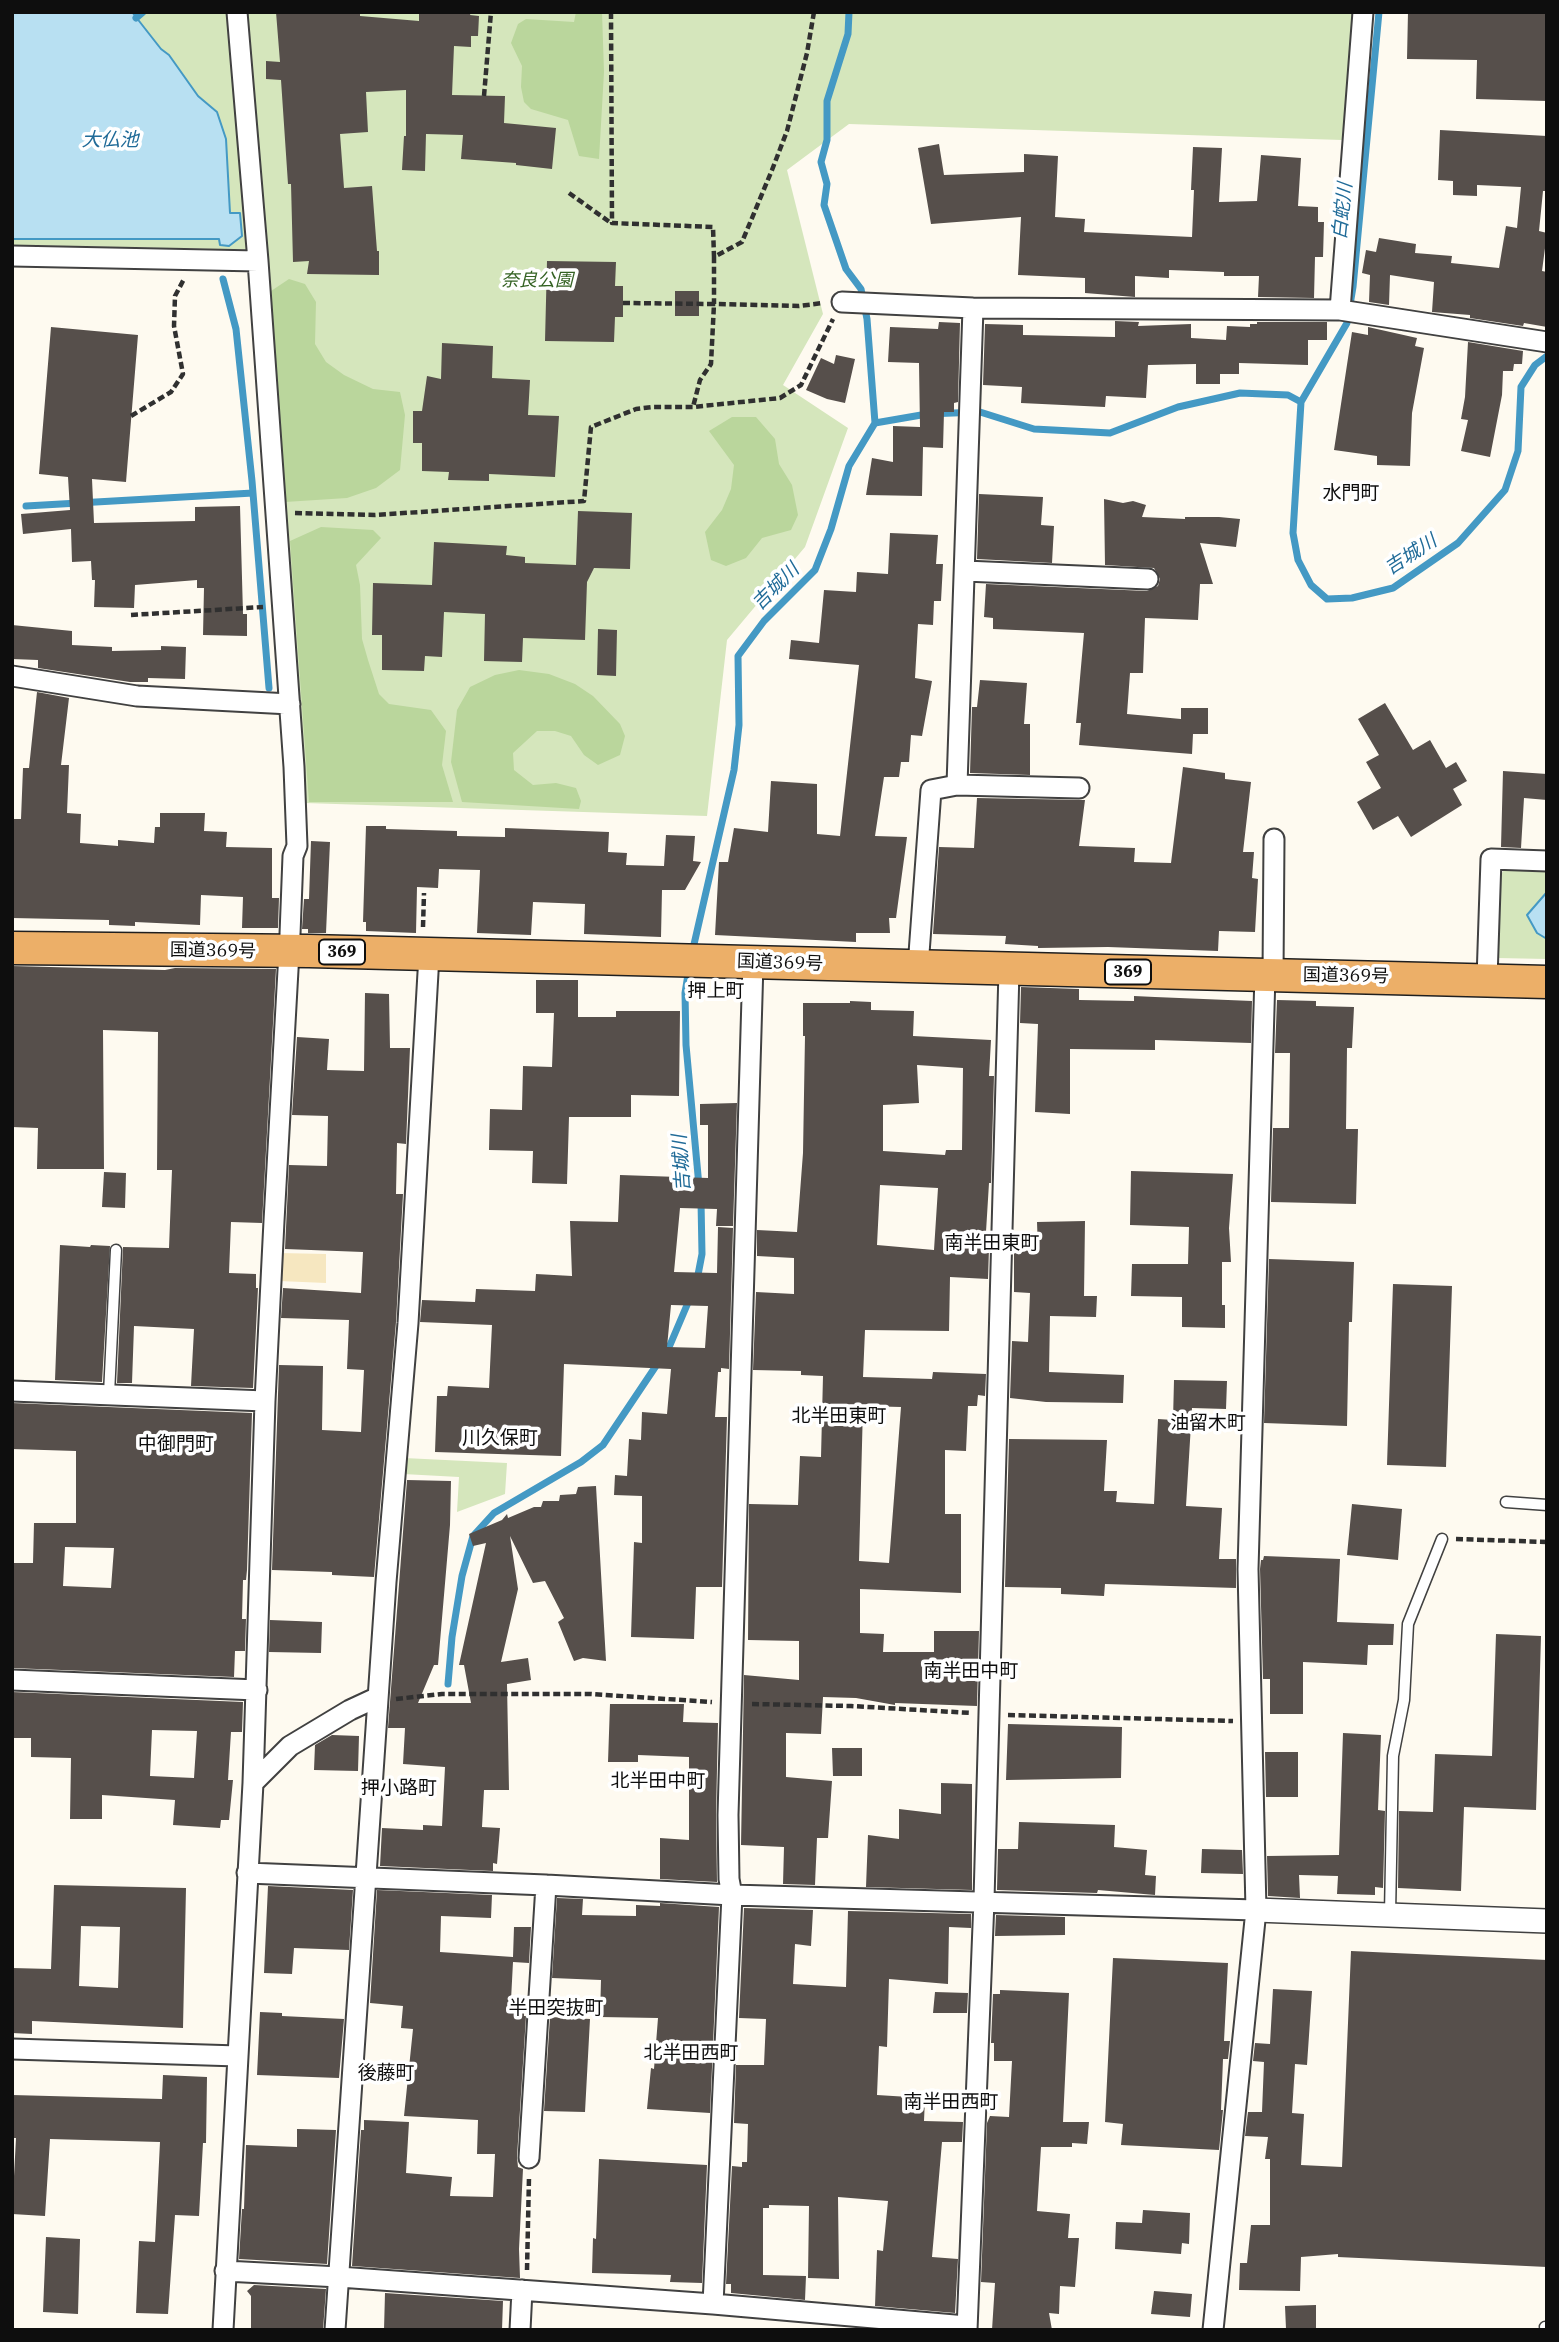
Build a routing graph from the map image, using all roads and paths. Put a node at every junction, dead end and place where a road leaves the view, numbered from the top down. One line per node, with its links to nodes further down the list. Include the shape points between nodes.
1 (237, 12): 12 (street)
2 (491, 12): 6 (path)
3 (611, 12): 8 (path)
4 (814, 12): 10 (path, via 800,79 772,170 742,242)
5 (1363, 12): 17 (street)
6 (485, 96)
7 (569, 193): 8 (path)
8 (612, 223): 10 (path, via 713,227)
9 (12, 256): 11 (street)
10 (714, 257): 15 (path)
11 (195, 260): 12 (street); 20 (path, via 175,296 174,326 183,374 171,392)
12 (258, 261): 21 (street)
13 (623, 303): 15 (path)
14 (858, 303): 15 (path); 16 (street); 19 (path, via 801,385 780,398)
15 (714, 304): 19 (path, via 711,364 700,380)
16 (973, 308): 17 (street); 22 (street)
17 (1340, 310): 18 (street)
18 (1547, 342)
19 (693, 407): 21 (path, via 636,410 591,427 584,501 375,515)
20 (131, 416)
21 (276, 512): 27 (street)
22 (965, 571): 23 (street); 28 (street)
23 (1148, 579)
24 (253, 607): 25 (path)
25 (131, 615)
26 (12, 676): 27 (street, via 137,696)
27 (290, 704): 34 (street, via 297,846)
28 (957, 785): 29 (street); 37 (street, via 931,790)
29 (1079, 788)
30 (1275, 839): 39 (street)
31 (1547, 861): 40 (street, via 1491,859)
32 (424, 893): 35 (path)
33 (12, 948): 34 (highway, 国道369号 / 369)
34 (289, 952): 35 (highway, 国道369号 / 369); 45 (street)
35 (426, 954): 36 (highway, 国道369号 / 369); 52 (street)
36 (753, 963): 37 (highway, 国道369号 / 369); 53 (street)
37 (918, 967): 38 (highway, 国道369号 / 369)
38 (1009, 970): 39 (highway, 国道369号 / 369); 54 (street)
39 (1269, 974): 40 (highway, 国道369号 / 369); 55 (street, via 1248,1569)
40 (1487, 979): 41 (highway, 国道369号 / 369)
41 (1547, 982)
42 (116, 1250): 44 (lane)
43 (12, 1391): 44 (street)
44 (109, 1394): 45 (street)
45 (265, 1401): 51 (street)
46 (1506, 1502): 47 (lane)
47 (1547, 1505)
48 (1445, 1539): 49 (path); 63 (lane, via 1408,1624 1405,1700 1393,1756)
49 (1547, 1542)
50 (12, 1680): 51 (street)
51 (257, 1690): 56 (street)
52 (383, 1699): 53 (path, via 442,1694 591,1694); 56 (street, via 350,1710 290,1746); 58 (street)
53 (732, 1703): 54 (path); 60 (street, via 728,1828)
54 (987, 1714): 55 (path); 61 (street)
55 (1252, 1722): 62 (street)
56 (253, 1783): 57 (street)
57 (247, 1873): 58 (street); 66 (street)
58 (368, 1879): 59 (street); 69 (street)
59 (546, 1885): 60 (street); 67 (street)
60 (732, 1895): 61 (street); 71 (street)
61 (984, 1900): 62 (street); 72 (street)
62 (1256, 1910): 63 (street); 76 (street)
63 (1390, 1914): 64 (street)
64 (1547, 1921)
65 (12, 2049): 66 (street)
66 (238, 2056): 68 (street)
67 (529, 2158): 70 (path, via 527,2280)
68 (225, 2271): 69 (street); 73 (street)
69 (338, 2277): 70 (street); 74 (street)
70 (522, 2290): 71 (street); 75 (street)
71 (713, 2304): 72 (street)
72 (967, 2328)
73 (223, 2330)
74 (335, 2330)
75 (520, 2330)
76 (1213, 2330)

